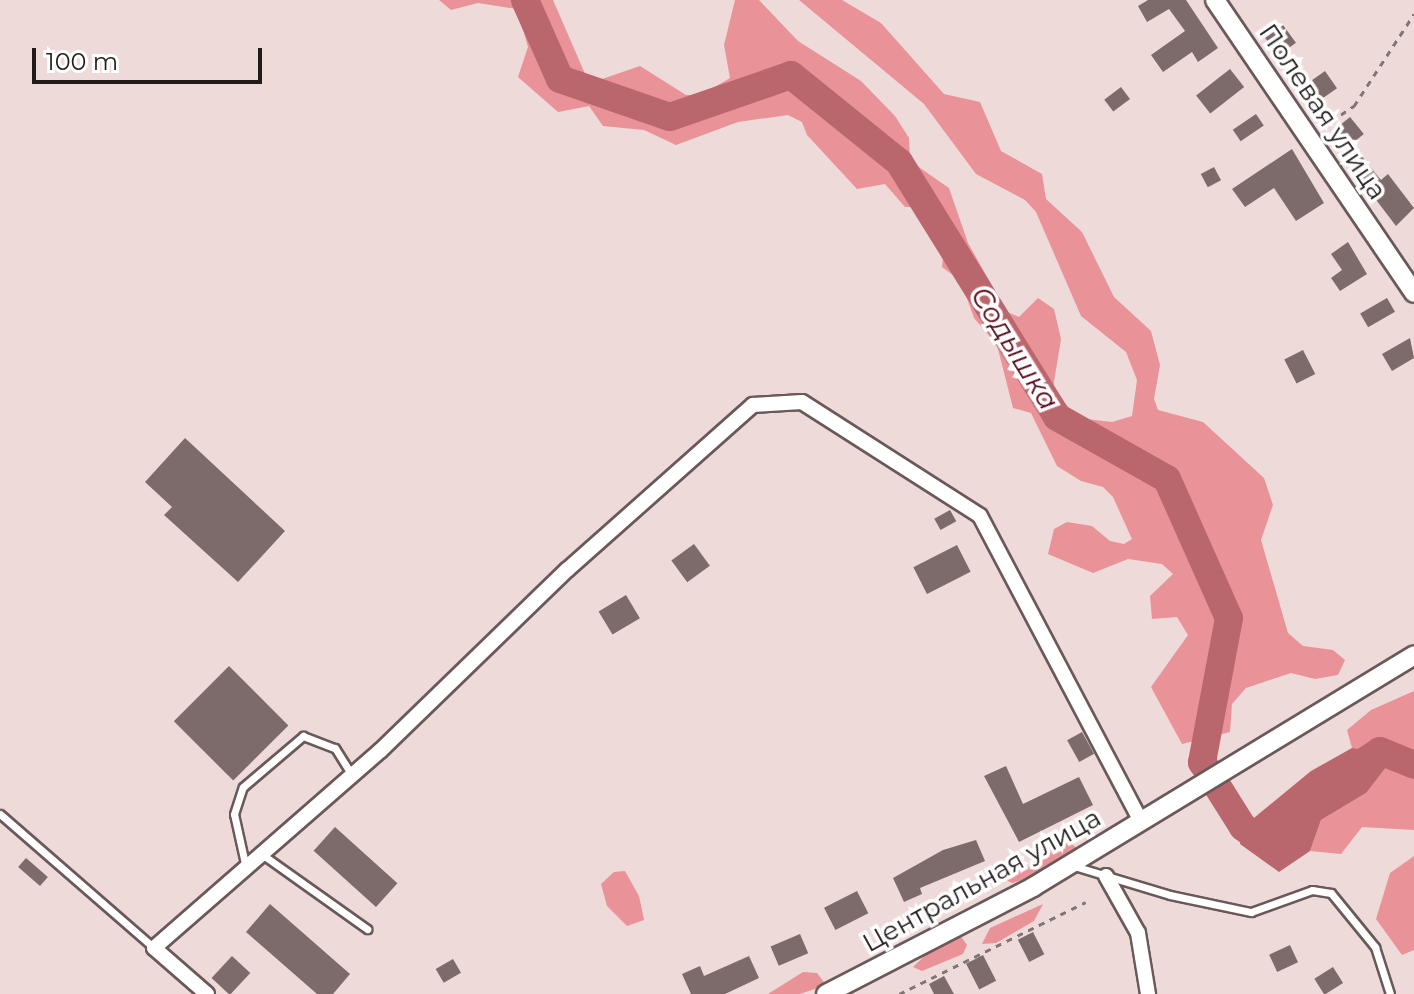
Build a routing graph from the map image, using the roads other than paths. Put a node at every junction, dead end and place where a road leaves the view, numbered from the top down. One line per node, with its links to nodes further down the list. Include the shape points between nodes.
1 (1215, 0): 2 (street, Полевая улица)
2 (1414, 293)
3 (1414, 655): 6 (street, Центральная улица)
4 (352, 775): 6 (street, via 567,570 753,405 802,402 980,516); 7 (street); 9 (lane, via 335,748 303,736 243,787 234,814)
5 (0, 814): 12 (lane)
6 (1141, 822): 8 (street, Центральная улица)
7 (263, 855): 9 (street); 11 (lane)
8 (1070, 865): 10 (lane); 14 (street, Центральная улица)
9 (246, 870): 12 (street)
10 (1106, 876): 15 (street, via 1138,933); 16 (lane, via 1251,912 1312,890 1331,893 1375,947)
11 (367, 929)
12 (154, 948): 13 (street)
13 (207, 994)
14 (826, 994)
15 (1148, 994)
16 (1390, 994)

